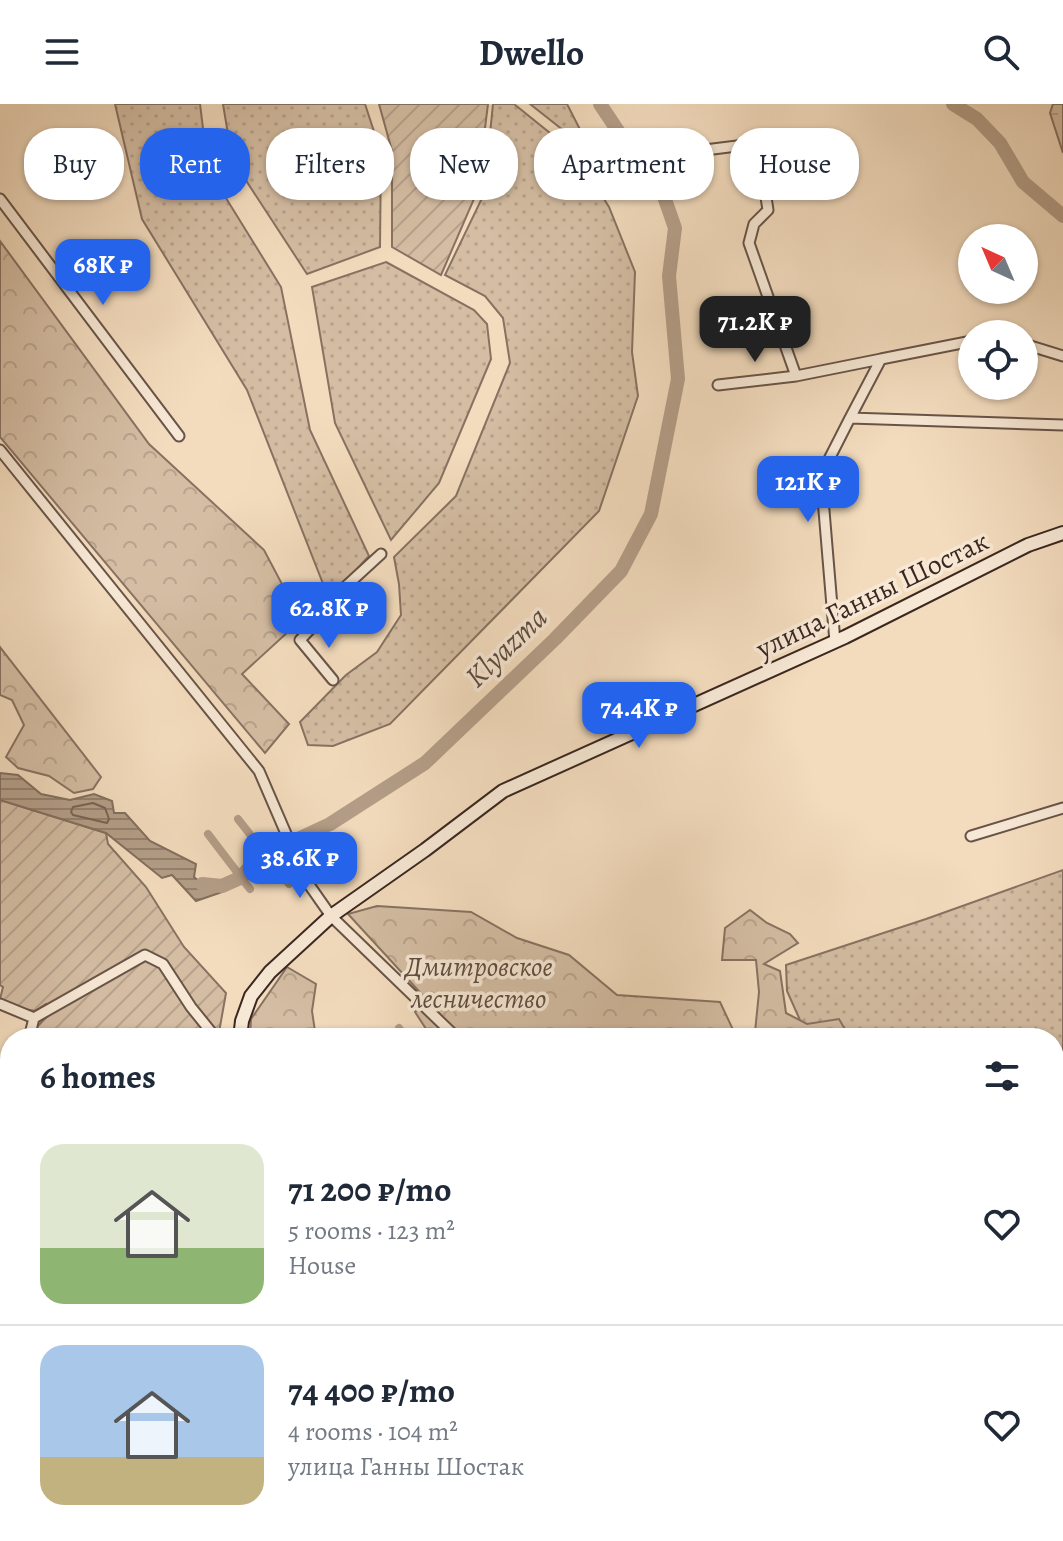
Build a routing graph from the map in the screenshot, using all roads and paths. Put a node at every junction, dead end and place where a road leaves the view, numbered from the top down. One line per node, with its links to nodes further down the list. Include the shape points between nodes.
1 (714, 149): 7 (street, via 753,144 759,153 768,210 754,224 749,243)
2 (0, 199): 11 (street)
3 (958, 344): 6 (street)
4 (1038, 348): 5 (street)
5 (1063, 356)
6 (881, 359): 7 (street); 9 (street)
7 (796, 376): 8 (street)
8 (718, 385)
9 (850, 418): 10 (street); 17 (street, via 821,475)
10 (1063, 425)
11 (179, 436)
12 (0, 450): 21 (street, via 263,776 300,866)
13 (1063, 533): 17 (main road, улица Ганны Шостак, via 1028,545)
14 (381, 554): 16 (street)
15 (320, 619): 18 (street, via 300,640)
16 (308, 621)
17 (835, 642): 21 (main road, улица Ганны Шостак, via 503,791)
18 (333, 680)
19 (1063, 808): 20 (street)
20 (971, 836)
21 (331, 916): 26 (main road, улица Ганны Шостак, via 270,972 251,996); 27 (street)
22 (0, 1004): 23 (street)
23 (34, 1018): 24 (street); 25 (street, via 145,955 163,964)
24 (32, 1028)
25 (208, 1028)
26 (241, 1028)
27 (447, 1028)

